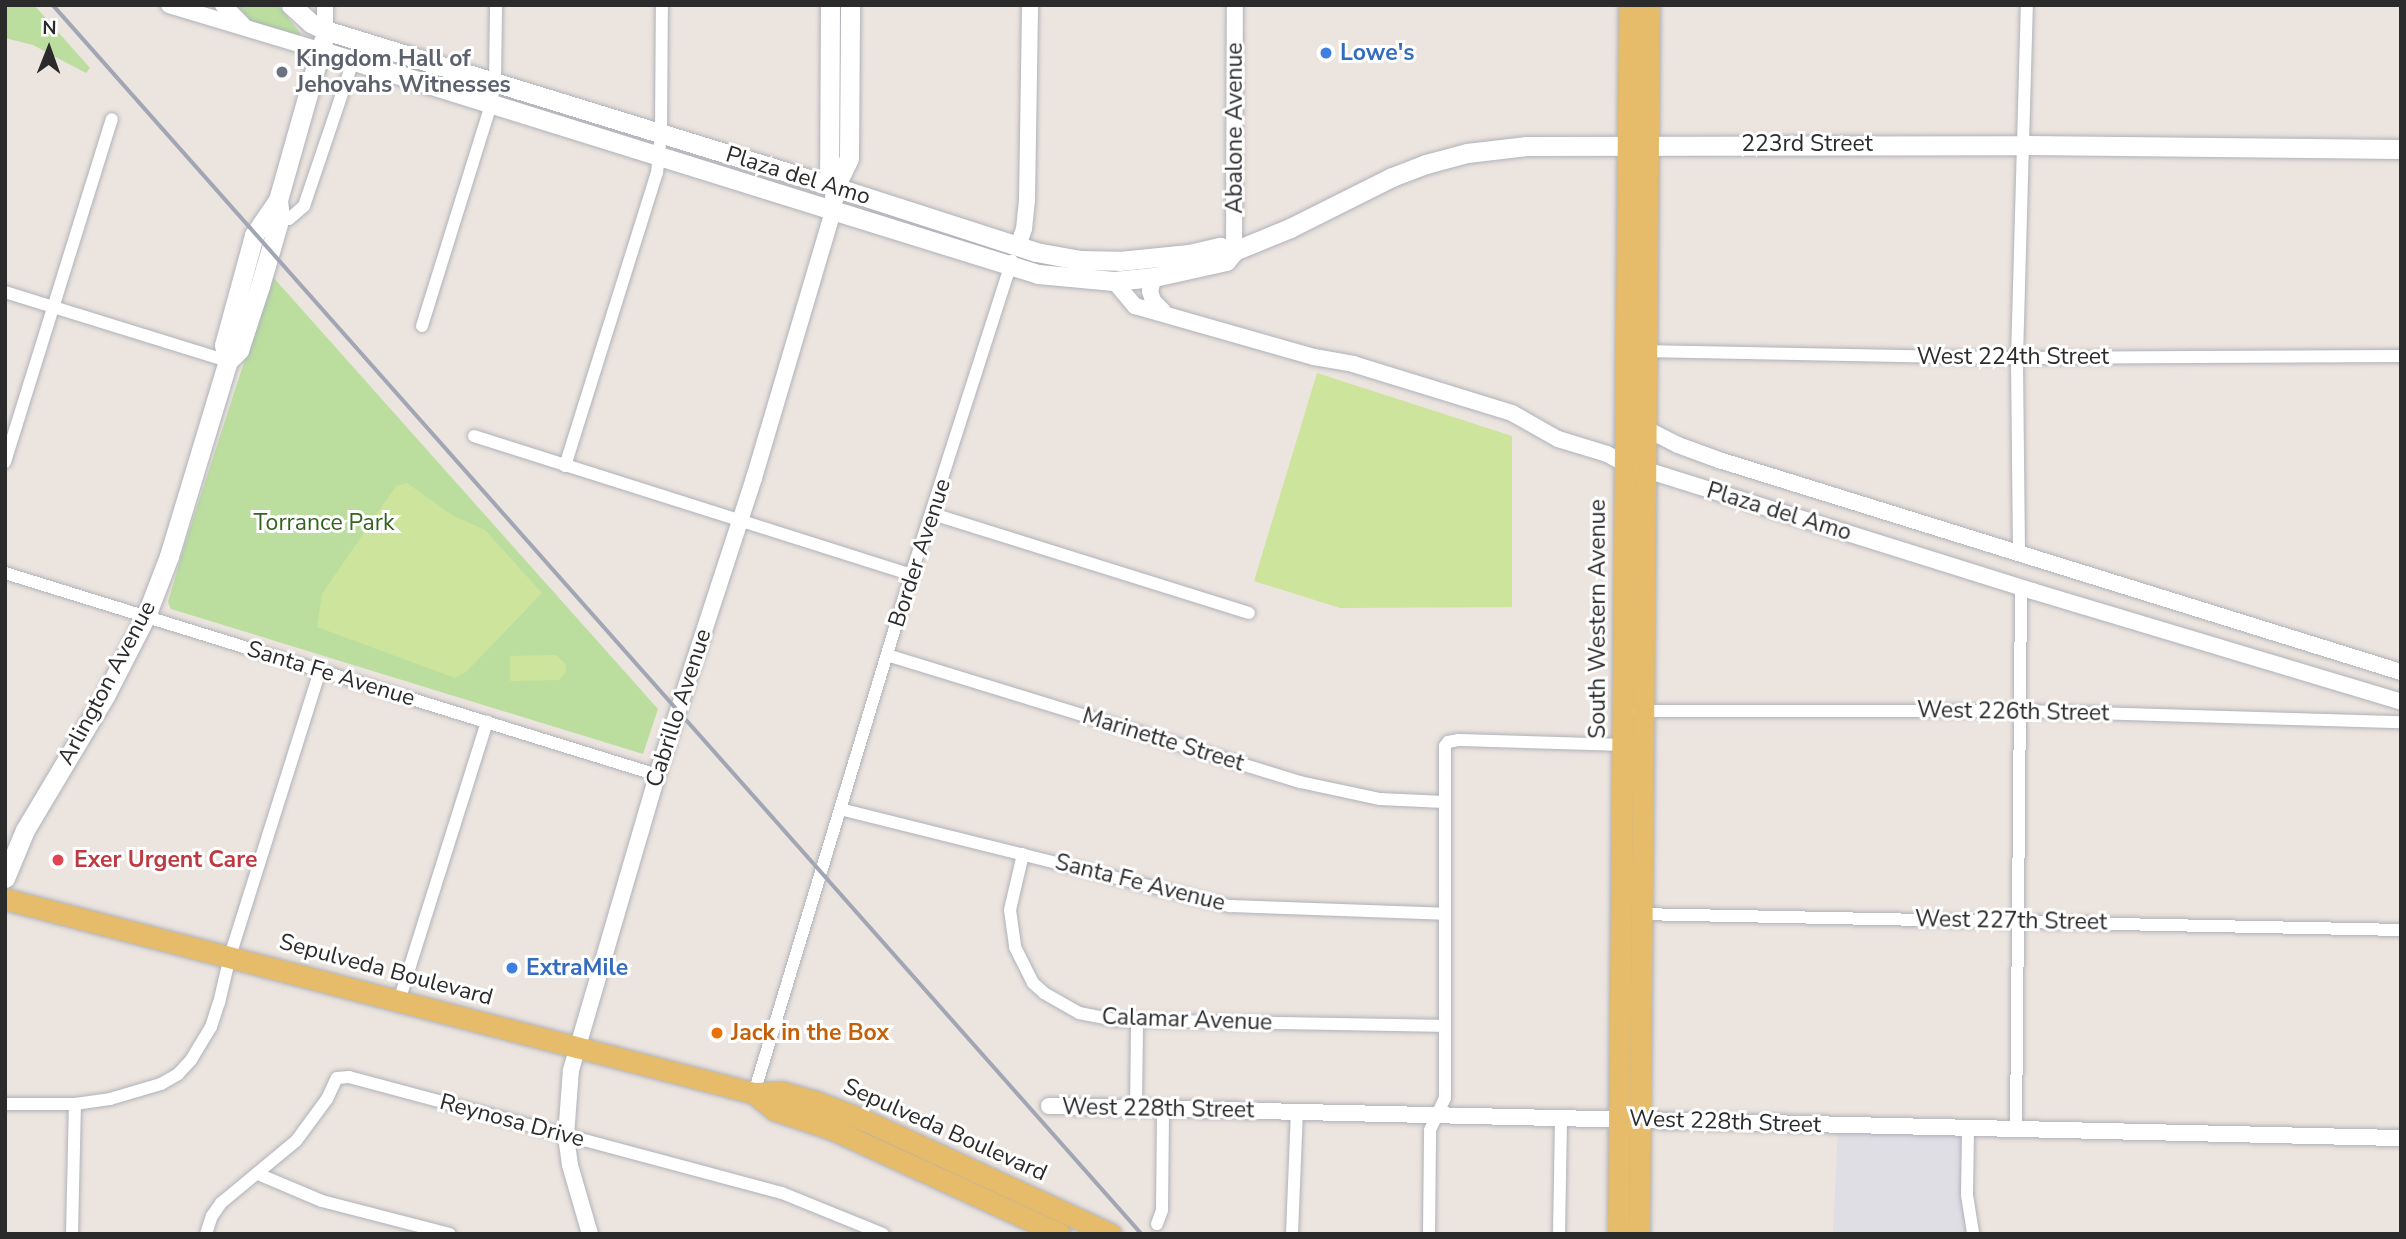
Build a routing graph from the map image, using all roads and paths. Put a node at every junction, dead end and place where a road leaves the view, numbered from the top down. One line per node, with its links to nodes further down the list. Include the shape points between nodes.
1 (169, 5): 14 (street)
2 (223, 5): 14 (street)
3 (291, 5): 15 (main road, Plaza del Amo)
4 (325, 5): 15 (street, Arlington Avenue)
5 (496, 5): 18 (street)
6 (662, 5): 21 (street)
7 (830, 5): 27 (main road, Cabrillo Avenue, via 828,170)
8 (850, 5): 27 (main road, Cabrillo Avenue, via 849,158)
9 (1030, 5): 30 (street, Border Avenue, via 1027,200)
10 (1236, 5): 31 (street, Abalone Avenue)
11 (1629, 5): 23 (main road, South Western Avenue)
12 (1649, 5): 24 (main road, South Western Avenue)
13 (2027, 5): 22 (street)
14 (247, 29): 16 (street)
15 (325, 30): 16 (main road, Arlington Avenue); 18 (main road, Plaza del Amo)
16 (321, 51): 17 (main road, Plaza del Amo); 28 (main road, Arlington Avenue)
17 (353, 61): 19 (main road, Plaza del Amo); 28 (street, Arlington Avenue, via 304,206 289,219)
18 (495, 81): 19 (street); 21 (main road, Plaza del Amo)
19 (491, 104): 26 (main road, Plaza del Amo); 38 (street)
20 (112, 119): 36 (street)
21 (661, 133): 26 (street); 27 (main road, Plaza del Amo)
22 (2023, 145): 24 (main road, 223rd Street); 25 (main road, 223rd Street); 42 (street)
23 (1626, 146): 24 (main road, 223rd Street); 31 (main road, 223rd Street, via 1527,146 1461,155 1392,177); 39 (main road, South Western Avenue)
24 (1648, 146): 40 (main road, South Western Avenue)
25 (2401, 149)
26 (660, 159): 29 (main road, Plaza del Amo); 49 (street)
27 (835, 187): 29 (main road, Cabrillo Avenue); 30 (main road, Plaza del Amo)
28 (279, 208): 43 (main road, Arlington Avenue, via 254,235 224,345)
29 (833, 211): 32 (main road, Plaza del Amo); 52 (street, Cabrillo Avenue)
30 (1018, 246): 31 (main road, Plaza del Amo, via 1060,258 1119,261 1220,247); 32 (street, Border Avenue)
31 (1234, 251): 33 (main road, Plaza del Amo, via 1226,261)
32 (1009, 267): 34 (main road, Plaza del Amo); 51 (street, Border Avenue)
33 (1154, 277): 34 (main road, Plaza del Amo); 37 (street, via 1150,284 1153,301)
34 (1114, 281): 37 (street, Plaza del Amo, via 1135,306)
35 (5, 292): 36 (street)
36 (54, 308): 43 (street); 47 (street)
37 (1163, 311): 48 (street, Plaza del Amo, via 1512,413 1559,439)
38 (422, 326)
39 (1625, 350): 40 (street, West 224th Street); 44 (main road, South Western Avenue)
40 (1646, 351): 42 (street, West 224th Street); 45 (main road, South Western Avenue)
41 (2401, 356): 42 (street, West 224th Street)
42 (2017, 358): 53 (street)
43 (228, 361): 58 (main road, Arlington Avenue, via 169,556)
44 (1624, 418): 45 (street, Plaza del Amo); 48 (main road, South Western Avenue)
45 (1646, 428): 50 (main road, South Western Avenue); 53 (street, Plaza del Amo, via 1678,446 1719,460)
46 (474, 436): 49 (street)
47 (5, 462)
48 (1624, 463): 50 (street, Plaza del Amo); 63 (main road, South Western Avenue)
49 (565, 466): 52 (street)
50 (1647, 470): 56 (street, Plaza del Amo); 63 (main road, South Western Avenue)
51 (933, 514): 55 (street, Border Avenue); 57 (street)
52 (740, 522): 55 (street); 68 (street, Cabrillo Avenue)
53 (2019, 553): 61 (street, Plaza del Amo)
54 (5, 573): 58 (street, Santa Fe Avenue)
55 (911, 575): 59 (street, Border Avenue)
56 (2021, 588): 62 (street, Plaza del Amo); 64 (street)
57 (1249, 613)
58 (146, 616): 60 (street, Santa Fe Avenue); 72 (main road, Arlington Avenue, via 25,830)
59 (887, 655): 69 (street, Marinette Street, via 1310,784 1380,799); 70 (street, Border Avenue)
60 (320, 670): 65 (street, Santa Fe Avenue); 78 (street)
61 (2401, 673)
62 (2401, 702)
63 (1634, 711): 64 (street, West 226th Street); 67 (main road, South Western Avenue)
64 (2022, 711): 66 (street, West 226th Street); 76 (street)
65 (487, 722): 68 (street, Santa Fe Avenue); 79 (street)
66 (2401, 722)
67 (1634, 745): 69 (street, via 1448,742); 75 (main road, South Western Avenue)
68 (657, 775): 82 (street, Cabrillo Avenue)
69 (1444, 802): 74 (street)
70 (841, 809): 71 (street, Santa Fe Avenue); 83 (street, Border Avenue)
71 (1023, 854): 74 (street, Santa Fe Avenue, via 1230,906); 80 (street, Calamar Avenue, via 1010,910 1011,929 1022,966 1033,983 1079,1013)
72 (5, 878)
73 (5, 899): 78 (main road, Sepulveda Boulevard)
74 (1445, 914): 81 (street)
75 (1632, 914): 76 (street, West 227th Street); 92 (main road, South Western Avenue)
76 (2019, 921): 77 (street, West 227th Street); 94 (street)
77 (2401, 930)
78 (230, 956): 79 (main road, Sepulveda Boulevard); 85 (street, via 211,1027 178,1074 142,1091)
79 (399, 1000): 82 (main road, Sepulveda Boulevard)
80 (1137, 1021): 81 (street, Calamar Avenue); 87 (street)
81 (1445, 1026): 90 (street, via 1445,1098)
82 (577, 1047): 83 (main road, Sepulveda Boulevard); 95 (street, Cabrillo Avenue, via 566,1104)
83 (754, 1093): 97 (main road, Sepulveda Boulevard, via 782,1092 817,1102)
84 (5, 1104): 85 (street)
85 (75, 1104): 101 (street)
86 (1049, 1106): 87 (street, West 228th Street)
87 (1136, 1108): 88 (street, West 228th Street)
88 (1163, 1108): 89 (street, West 228th Street); 100 (street, via 1162,1210)
89 (1297, 1111): 90 (street, West 228th Street); 108 (street)
90 (1437, 1115): 91 (street, West 228th Street); 109 (street, via 1430,1130)
91 (1561, 1118): 92 (street, West 228th Street); 110 (street)
92 (1629, 1119): 93 (street, West 228th Street); 99 (main road, South Western Avenue); 113 (main road, South Western Avenue)
93 (1968, 1130): 94 (street, West 228th Street); 114 (street)
94 (2017, 1131): 96 (street, West 228th Street)
95 (566, 1136): 98 (street, Reynosa Drive, via 342,1077 296,1141); 104 (street, Cabrillo Avenue, via 572,1176); 105 (street, Reynosa Drive, via 782,1193)
96 (2401, 1138)
97 (933, 1163): 106 (main road, Sepulveda Boulevard); 107 (main road, Sepulveda Boulevard)
98 (258, 1174): 102 (street, Reynosa Drive, via 221,1203); 103 (street, via 322,1201)
99 (1619, 1185): 111 (main road, South Western Avenue); 112 (main road, via 1629,1205)
100 (1157, 1224)
101 (72, 1234)
102 (206, 1234)
103 (450, 1234)
104 (590, 1234)
105 (883, 1234)
106 (1060, 1234)
107 (1111, 1234)
108 (1292, 1234)
109 (1429, 1234)
110 (1559, 1234)
111 (1618, 1234)
112 (1628, 1234)
113 (1639, 1234)
114 (1973, 1234)

